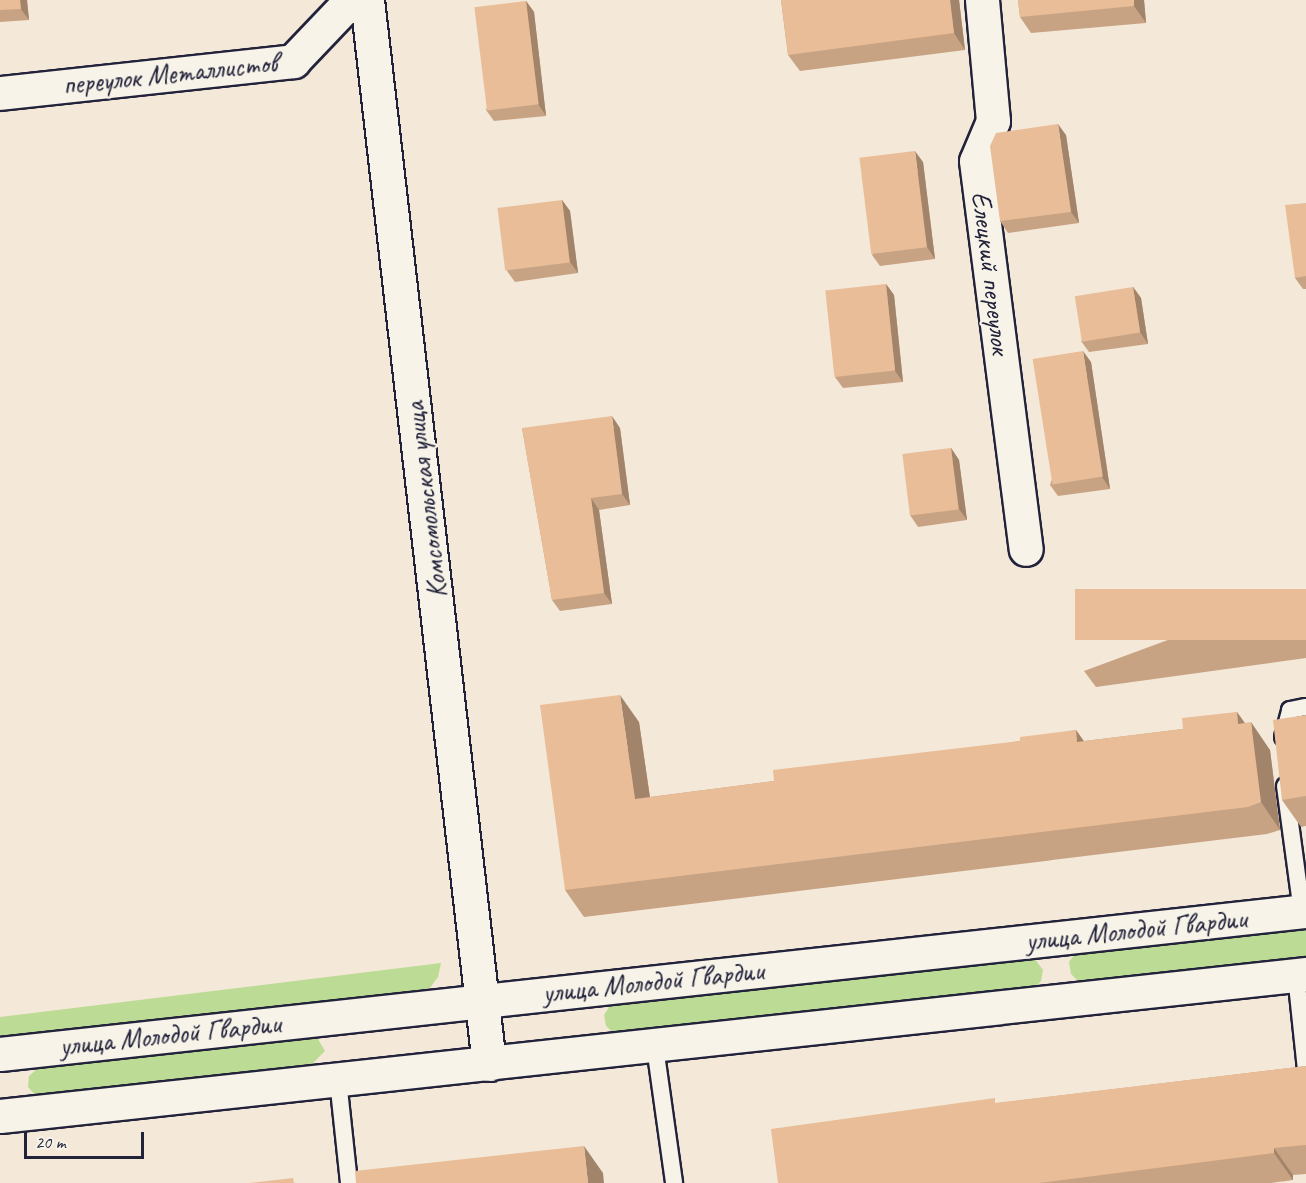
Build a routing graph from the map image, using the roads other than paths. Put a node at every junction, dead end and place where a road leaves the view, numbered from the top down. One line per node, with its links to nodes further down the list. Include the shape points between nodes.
1 (351, 0): 4 (street, переулок Металлистов, via 293,61)
2 (367, 0): 11 (street, Комсомольская улица)
3 (982, 0): 5 (street, Елецкий переулок, via 993,121 976,161)
4 (0, 93)
5 (1026, 549)
6 (1306, 707): 7 (lane, via 1290,710)
7 (1280, 750)
8 (1283, 772): 9 (lane)
9 (1304, 911): 11 (street, улица Молодой Гвардии)
10 (1301, 975): 12 (street); 15 (lane)
11 (484, 1000): 13 (street, улица Молодой Гвардии); 14 (street, Комсомольская улица)
12 (655, 1047): 14 (street); 19 (lane)
13 (0, 1054)
14 (489, 1064): 16 (street)
15 (1306, 1070)
16 (338, 1080): 17 (street); 18 (lane)
17 (0, 1116)
18 (349, 1183)
19 (674, 1183)

